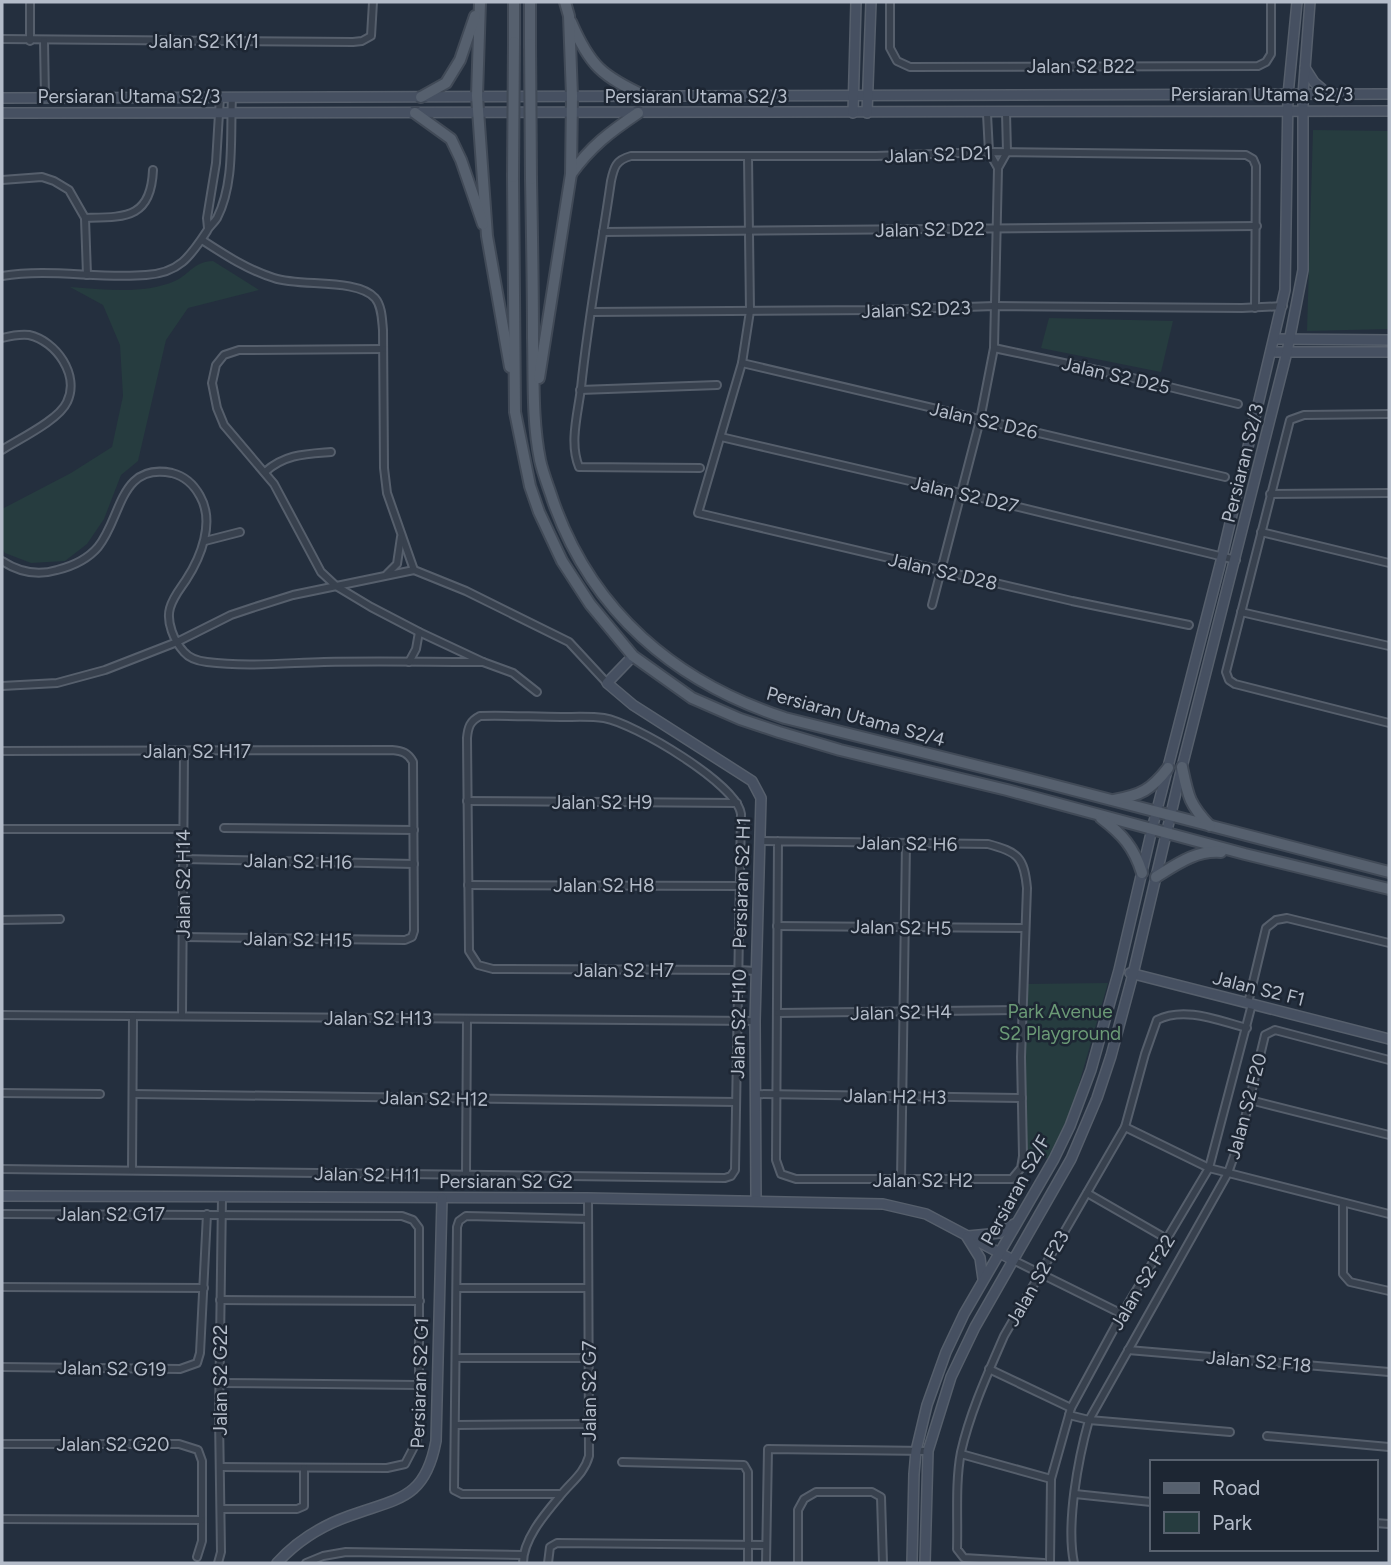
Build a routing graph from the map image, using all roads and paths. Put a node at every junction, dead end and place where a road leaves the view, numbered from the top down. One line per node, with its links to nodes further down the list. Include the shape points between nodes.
1 (30, 2): 15 (street)
2 (373, 2): 16 (street, Jalan S2 K1/1, via 371,36 362,41)
3 (514, 2): 84 (main road, bridge)
4 (530, 2): 86 (main road, Persiaran Utama S2/4, bridge)
5 (565, 2): 13 (main road)
6 (856, 2): 27 (main road)
7 (872, 2): 28 (main road)
8 (890, 2): 9 (street, Jalan S2 B22, via 890,48 897,61 910,67 1258,66 1271,54)
9 (1271, 2)
10 (1297, 2): 18 (main road, Persiaran S2/F)
11 (1310, 2): 17 (main road, Persiaran S2/3)
12 (479, 5): 24 (main road); 31 (main road, via 460,60 446,83)
13 (569, 16): 25 (main road); 26 (main road, via 580,43 601,72)
14 (2, 39): 15 (street, Jalan S2 K1/1)
15 (30, 41): 16 (street, Jalan S2 K1/1)
16 (44, 41): 33 (street)
17 (1304, 67): 19 (main road, Persiaran S2/3); 20 (main road)
18 (1289, 74): 22 (main road); 23 (main road, Persiaran S2/F)
19 (1303, 94): 20 (main road, Persiaran Utama S2/3); 23 (main road, Persiaran Utama S2/3); 35 (main road, Persiaran S2/3)
20 (1328, 94): 21 (main road, Persiaran Utama S2/3)
21 (1389, 94)
22 (1269, 95): 23 (main road, Persiaran Utama S2/3); 28 (main road, Persiaran Utama S2/3)
23 (1288, 95): 34 (main road, Persiaran S2/F)
24 (477, 96): 25 (main road, Persiaran Utama S2/3); 31 (main road, Persiaran Utama S2/3); 41 (main road)
25 (572, 96): 26 (main road, Persiaran Utama S2/3); 42 (main road)
26 (645, 96): 27 (main road, Persiaran Utama S2/3)
27 (854, 96): 28 (main road, Persiaran Utama S2/3); 44 (main road)
28 (868, 96): 45 (main road)
29 (220, 97): 30 (main road, Persiaran Utama S2/3); 33 (main road, Persiaran Utama S2/3); 38 (street)
30 (232, 97): 31 (main road, Persiaran Utama S2/3); 39 (street)
31 (421, 97)
32 (2, 98): 33 (main road, Persiaran Utama S2/3)
33 (45, 98)
34 (1288, 111): 35 (main road, Persiaran Utama S2/3); 46 (main road, Persiaran Utama S2/3); 68 (main road, Persiaran S2/F)
35 (1303, 111): 36 (main road, Persiaran Utama S2/3); 74 (main road, Persiaran S2/3, via 1303,270)
36 (1389, 111)
37 (2, 113): 38 (main road, Persiaran Utama S2/3)
38 (220, 113): 39 (main road, Persiaran Utama S2/3); 48 (street)
39 (231, 113): 40 (main road, Persiaran Utama S2/3); 51 (street)
40 (415, 113): 41 (main road, Persiaran Utama S2/3); 63 (main road, via 451,139)
41 (479, 113): 42 (main road, Persiaran Utama S2/3); 63 (main road)
42 (571, 113): 43 (main road, Persiaran Utama S2/3); 55 (main road)
43 (638, 113): 44 (main road, Persiaran Utama S2/3); 55 (main road, via 602,137)
44 (853, 113): 45 (main road, Persiaran Utama S2/3)
45 (867, 113): 47 (main road, Persiaran Utama S2/3)
46 (1006, 113): 47 (main road, Persiaran Utama S2/3); 50 (street)
47 (987, 114): 49 (street)
48 (217, 152): 51 (street); 59 (street)
49 (989, 152): 50 (street, Jalan S2 D21); 52 (street, Jalan S2 D21); 53 (street)
50 (1007, 152): 53 (street); 58 (street, Jalan S2 D21, via 1246,155 1256,166)
51 (230, 153): 59 (street, via 225,193 216,220)
52 (748, 157): 61 (street); 62 (street, Jalan S2 D21, via 622,158 615,164)
53 (998, 168): 60 (street)
54 (153, 170): 57 (street, via 152,189 138,211)
55 (570, 174): 86 (main road)
56 (2, 180): 57 (street, via 42,177 54,181 69,190)
57 (85, 218): 65 (street)
58 (1257, 226): 60 (street, Jalan S2 D22); 69 (street)
59 (208, 228): 64 (street)
60 (997, 228): 61 (street, Jalan S2 D22); 67 (street)
61 (749, 230): 62 (street, Jalan S2 D22); 70 (street)
62 (603, 232): 71 (street)
63 (487, 236): 84 (main road)
64 (202, 240): 65 (street, via 183,264 165,272); 77 (street, via 246,267 277,279 359,288 375,298 382,314)
65 (87, 275): 66 (street)
66 (2, 276)
67 (995, 306): 69 (street, Jalan S2 D23); 70 (street, Jalan S2 D23); 76 (street)
68 (1283, 306): 69 (street, Jalan S2 D23); 73 (main road, Persiaran S2/F)
69 (1255, 307)
70 (750, 311): 71 (street, Jalan S2 D23); 81 (street)
71 (591, 312): 83 (street)
72 (2, 338): 90 (street, via 26,335 42,340 64,362 71,391 60,413)
73 (1274, 339): 74 (main road); 78 (main road, Persiaran S2/F)
74 (1290, 340): 75 (main road); 79 (main road, Persiaran S2/3)
75 (1389, 340)
76 (994, 348): 85 (street, Jalan S2 D25); 88 (street)
77 (383, 349): 93 (street, via 239,350 225,355 216,365 212,383 217,408 224,425); 98 (street, via 384,468 387,493)
78 (1271, 352): 79 (main road); 102 (main road, Persiaran S2/F)
79 (1287, 352): 80 (main road); 104 (main road, Persiaran S2/3)
80 (1389, 352)
81 (742, 363): 88 (street, Jalan S2 D26); 89 (street)
82 (717, 385): 83 (street)
83 (580, 390): 92 (street, via 575,428 579,467)
84 (515, 395): 116 (main road, via 525,466 550,537 590,604)
85 (1238, 404)
86 (534, 408): 127 (main road, Persiaran Utama S2/4, via 540,463 576,552 623,620 684,672 737,700 785,718)
87 (1389, 414): 97 (street, via 1304,415 1290,420)
88 (980, 420): 94 (street, Jalan S2 D26); 95 (street)
89 (721, 438): 95 (street, Jalan S2 D27); 106 (street, Jalan S2 D28, via 698,513)
90 (2, 450)
91 (331, 452): 93 (street, via 295,455)
92 (700, 468)
93 (265, 472): 109 (street, via 321,572)
94 (1225, 477)
95 (961, 493): 102 (street, Jalan S2 D27); 106 (street)
96 (1389, 493): 97 (street)
97 (1270, 494): 100 (street)
98 (401, 530): 107 (street); 108 (street, via 397,564)
99 (240, 532): 101 (street)
100 (1261, 532): 105 (street); 111 (street)
101 (205, 541): 103 (street, via 204,503 198,492 173,473 146,473 126,490 106,534 88,557 71,567 40,573); 114 (street, via 169,611)
102 (1222, 557): 104 (street, Jalan S2 D27); 126 (main road, Persiaran S2/F)
103 (2, 561)
104 (1236, 561): 125 (main road, Persiaran S2/3)
105 (1389, 563)
106 (941, 569): 110 (street); 112 (street, Jalan S2 D28)
107 (414, 570): 108 (street); 119 (street, via 569,642)
108 (386, 576): 109 (street)
109 (335, 586): 113 (street); 114 (street, via 231,615)
110 (932, 605)
111 (1241, 612): 115 (street); 122 (street, via 1226,673 1229,680)
112 (1189, 625)
113 (419, 632): 117 (street); 118 (street)
114 (177, 642): 117 (street, via 184,653 208,663); 120 (street, via 57,683)
115 (1389, 646)
116 (633, 656): 119 (main road); 131 (main road, via 692,698 750,722 841,750)
117 (409, 662): 118 (street)
118 (483, 662): 121 (street, via 513,673)
119 (607, 683): 140 (main road, Persiaran S2 H1, via 633,705 752,781 761,798)
120 (2, 686)
121 (537, 692)
122 (1389, 723)
123 (2, 751): 124 (street, Jalan S2 H17)
124 (184, 752): 136 (street, Jalan S2 H14); 138 (street, Jalan S2 H17, via 403,751 413,762)
125 (1182, 767): 132 (main road, Persiaran S2/3); 133 (main road, via 1187,795)
126 (1168, 768): 127 (main road, via 1156,784 1137,796); 130 (main road, Persiaran S2/F)
127 (1111, 801): 130 (main road, Persiaran Utama S2/4)
128 (467, 802): 129 (street, Jalan S2 H9); 129 (street, via 467,728 480,716 498,715 603,718 623,723 706,773); 149 (street)
129 (737, 803): 150 (street, Jalan S2 H10, via 741,814)
130 (1156, 812): 132 (main road, Persiaran Utama S2/4); 137 (main road, Persiaran S2/F)
131 (1098, 815): 137 (main road); 146 (main road, via 1129,843)
132 (1171, 816): 133 (main road, Persiaran Utama S2/4); 139 (main road, Persiaran S2/3)
133 (1210, 827): 147 (main road, Persiaran Utama S2/4)
134 (225, 828): 138 (street)
135 (2, 829): 136 (street)
136 (183, 829): 144 (street, Jalan S2 H14)
137 (1152, 829): 139 (main road); 146 (main road, Persiaran S2/F)
138 (414, 830): 145 (street)
139 (1167, 833): 143 (main road); 148 (main road, Persiaran S2/F)
140 (760, 841): 141 (street, Jalan S2 H6); 161 (main road, Persiaran S2 H1)
141 (778, 841): 142 (street, Jalan S2 H6); 154 (street)
142 (906, 843): 155 (street); 156 (street, Jalan S2 H6, via 988,844 1010,850 1025,865)
143 (1245, 854): 148 (main road, via 1208,851); 151 (main road)
144 (183, 859): 145 (street, Jalan S2 H16); 157 (street, Jalan S2 H14)
145 (414, 864): 157 (street, Jalan S2 H15, via 414,931 405,940)
146 (1142, 873): 160 (main road, Persiaran S2/F)
147 (1389, 873)
148 (1156, 877): 162 (main road, Persiaran S2/F)
149 (468, 885): 150 (street, Jalan S2 H8); 159 (street, Jalan S2 H7, via 469,951 478,965 493,969)
150 (740, 886): 159 (street, Jalan S2 H10)
151 (1389, 889)
152 (60, 919): 153 (street)
153 (2, 920)
154 (777, 926): 155 (street, Jalan S2 H5); 165 (street)
155 (904, 928): 156 (street, Jalan S2 H5); 166 (street)
156 (1024, 928): 164 (street)
157 (183, 937): 169 (street, Jalan S2 H14)
158 (1389, 943): 163 (street, Jalan S2 F22, via 1287,918 1276,920 1266,928)
159 (739, 970): 161 (street, Jalan S2 H7); 171 (street, Jalan S2 H10)
160 (1119, 970): 162 (main road, Jalan S2 F1); 207 (main road, Persiaran S2/F, via 1070,1126)
161 (756, 971): 172 (main road, Persiaran S2 H1)
162 (1133, 974): 163 (main road, Jalan S2 F1); 211 (main road, Persiaran S2/F, via 1097,1098 1071,1159)
163 (1250, 1003): 173 (street, Jalan S2 F22); 174 (main road, Jalan S2 F1)
164 (1023, 1010): 166 (street, Jalan S2 H4); 182 (street)
165 (778, 1013): 166 (street, Jalan S2 H4); 180 (street)
166 (902, 1013): 181 (street)
167 (2, 1015): 168 (street, Jalan S2 H13)
168 (133, 1016): 169 (street, Jalan S2 H13); 178 (street)
169 (182, 1016): 170 (street, Jalan S2 H13)
170 (467, 1019): 171 (street, Jalan S2 H13); 183 (street)
171 (737, 1021): 172 (street, Jalan S2 H13); 185 (street, Jalan S2 H10)
172 (755, 1021): 179 (main road, Persiaran S2 H1)
173 (1247, 1028): 186 (street, Jalan S2 F23, via 1186,1014 1157,1020); 188 (street, Jalan S2 F22)
174 (1389, 1039)
175 (1389, 1060): 184 (street, Jalan S2 F20, via 1275,1030 1265,1035)
176 (2, 1093): 177 (street)
177 (100, 1094)
178 (133, 1094): 183 (street, Jalan S2 H12); 190 (street)
179 (755, 1094): 180 (street, Jalan H2 H3); 200 (main road, Persiaran S2 H1)
180 (777, 1095): 181 (street, Jalan H2 H3); 194 (street, Jalan S2 H2, via 776,1160 781,1174 807,1180)
181 (901, 1096): 182 (street, Jalan H2 H3); 194 (street)
182 (1022, 1098): 194 (street, Jalan S2 H2, via 1023,1156 1012,1179)
183 (467, 1099): 185 (street, Jalan S2 H12); 192 (street)
184 (1250, 1100): 187 (street); 191 (street, Jalan S2 F20)
185 (736, 1102): 193 (street, Jalan S2 H10, via 735,1170)
186 (1125, 1127): 188 (street); 195 (street, Jalan S2 F23)
187 (1389, 1135)
188 (1209, 1168): 191 (street); 209 (street, Jalan S2 F22)
189 (2, 1169): 190 (street, Jalan S2 H11)
190 (132, 1170): 192 (street, Jalan S2 H11)
191 (1228, 1173): 201 (street); 222 (street, Jalan S2 F20)
192 (466, 1175): 193 (street, Jalan S2 H11)
193 (731, 1176)
194 (901, 1180)
195 (1087, 1193): 209 (street); 212 (street, Jalan S2 F23)
196 (2, 1196): 197 (main road, Persiaran S2 G2)
197 (222, 1197): 198 (main road, Persiaran S2 G2); 205 (street, Jalan S2 G22)
198 (442, 1198): 199 (main road, Persiaran S2 G2); 256 (main road, Persiaran S2 G1, via 433,1462 409,1493 318,1530)
199 (587, 1198): 200 (main road, Persiaran S2 G2); 206 (street, Jalan S2 G7)
200 (756, 1201): 208 (main road, Persiaran S2 G2, via 883,1205 926,1214)
201 (1343, 1203): 204 (street); 218 (street, via 1345,1279)
202 (2, 1214): 203 (street, Jalan S2 G17)
203 (207, 1214): 205 (street, Jalan S2 G17); 215 (street, Jalan S2 G19)
204 (1389, 1214)
205 (220, 1215): 219 (street, Jalan S2 G22); 220 (street, Jalan S2 G17, via 402,1216 413,1220 419,1228)
206 (588, 1219): 216 (street, via 466,1216 457,1227); 217 (street, Jalan S2 G7)
207 (1017, 1222): 208 (main road, via 1000,1233); 210 (main road, Persiaran S2/F)
208 (966, 1236): 210 (main road, Persiaran S2 G2); 213 (main road, via 980,1258)
209 (1167, 1239): 221 (street, Jalan S2 F22)
210 (999, 1253): 211 (main road, Persiaran S2 G2); 213 (main road, Persiaran S2/F)
211 (1013, 1260): 212 (street); 239 (main road, Persiaran S2/F, via 951,1377)
212 (1041, 1272): 221 (street); 226 (street, Jalan S2 F23)
213 (983, 1280): 238 (main road, Persiaran S2/F, via 946,1352)
214 (2, 1287): 215 (street)
215 (204, 1288): 225 (street, Jalan S2 G19, via 200,1353 191,1367)
216 (457, 1288): 217 (street); 223 (street)
217 (588, 1288): 224 (street, Jalan S2 G7)
218 (1389, 1291)
219 (220, 1300): 220 (street); 228 (street, Jalan S2 G22)
220 (420, 1301): 229 (street)
221 (1122, 1314): 230 (street, Jalan S2 F22)
222 (1128, 1350): 227 (street, Jalan S2 F18); 231 (street, Jalan S2 F20)
223 (457, 1358): 224 (street); 232 (street)
224 (589, 1358): 233 (street, Jalan S2 G7)
225 (2, 1367)
226 (989, 1370): 230 (street); 240 (street, Jalan S2 F23)
227 (1389, 1372)
228 (219, 1383): 229 (street); 242 (street, Jalan S2 G22)
229 (418, 1385): 243 (street, via 417,1441 405,1464)
230 (1070, 1411): 231 (street); 244 (street, Jalan S2 F22)
231 (1089, 1420): 234 (street); 246 (street, Jalan S2 F20)
232 (456, 1424): 233 (street); 245 (street, via 456,1492)
233 (589, 1424): 245 (street, Jalan S2 G7, via 588,1461)
234 (1230, 1432)
235 (1267, 1436): 237 (street)
236 (2, 1444): 250 (street, Jalan S2 G20, via 190,1446 198,1450 202,1461)
237 (1389, 1447)
238 (916, 1451): 239 (street); 252 (street, via 768,1449); 264 (main road, Persiaran S2/F)
239 (929, 1451): 265 (main road, Persiaran S2/F)
240 (961, 1454): 244 (street); 266 (street, Jalan S2 F23, via 960,1555)
241 (622, 1462): 251 (street, via 739,1464 747,1468)
242 (220, 1467): 243 (street); 248 (street, Jalan S2 G22)
243 (304, 1468): 248 (street, via 304,1506)
244 (1051, 1479): 267 (street, Jalan S2 F22)
245 (561, 1494): 253 (street, Jalan S2 G7)
246 (1075, 1494): 247 (street); 268 (street, Jalan S2 F20)
247 (1150, 1502)
248 (221, 1509): 255 (street, Jalan S2 G22)
249 (2, 1519): 250 (street)
250 (202, 1520): 254 (street, Jalan S2 G20)
251 (748, 1545): 252 (street); 259 (street, via 557,1543 550,1547); 260 (street)
252 (766, 1545): 261 (street)
253 (523, 1555): 257 (street, via 346,1552); 258 (street, Jalan S2 G7)
254 (197, 1558)
255 (218, 1563)
256 (277, 1563)
257 (306, 1563)
258 (523, 1563)
259 (548, 1563)
260 (748, 1563)
261 (766, 1563)
262 (798, 1563): 263 (street, via 798,1510 804,1499 816,1492 872,1492 881,1497)
263 (883, 1563)
264 (912, 1563)
265 (925, 1563)
266 (1044, 1563)
267 (1050, 1563)
268 (1074, 1563)

